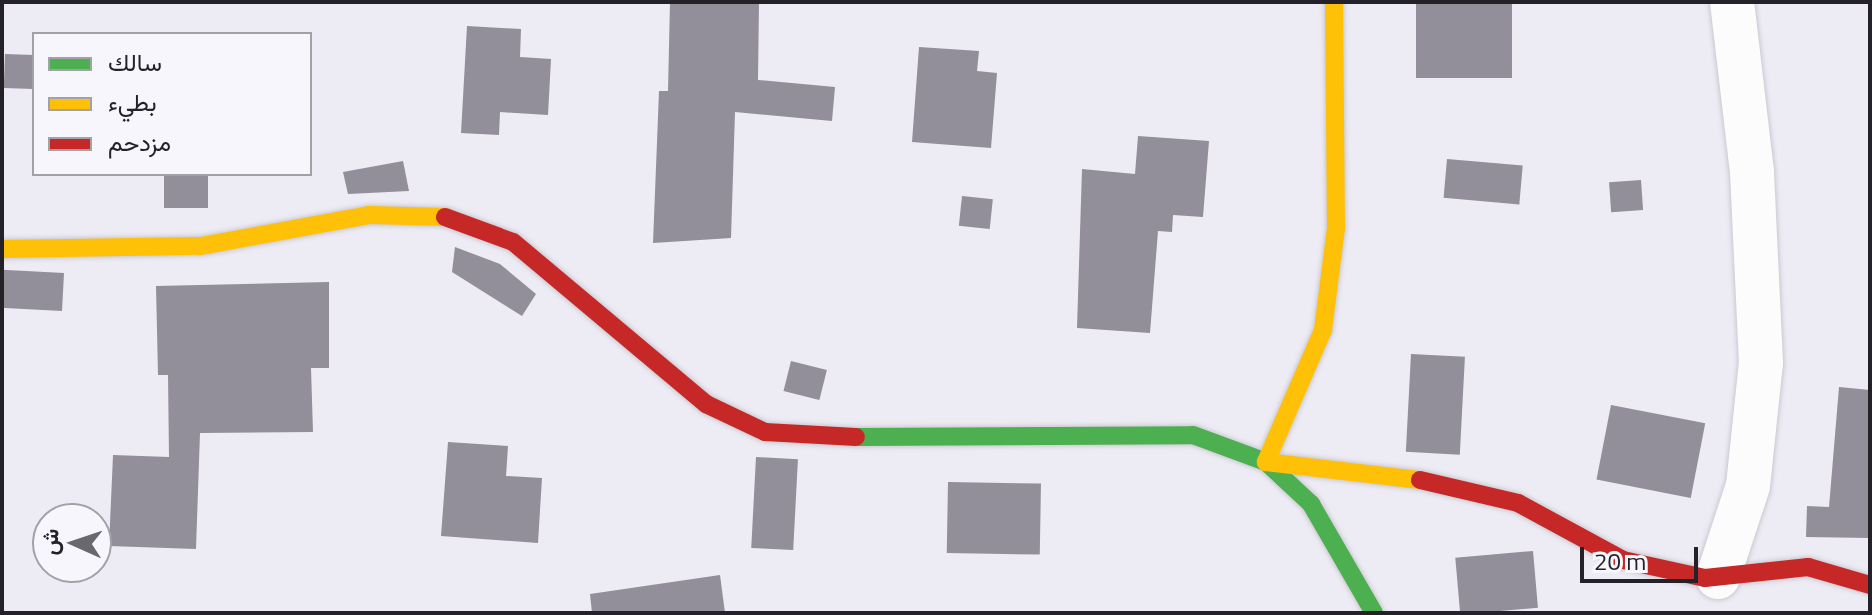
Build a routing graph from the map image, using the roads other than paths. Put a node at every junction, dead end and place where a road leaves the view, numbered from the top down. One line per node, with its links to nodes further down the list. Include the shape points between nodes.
1 (1334, 2): 4 (street, via 1336,228 1323,330)
2 (1732, 2): 5 (street, via 1752,172 1761,363 1748,486)
3 (2, 249): 4 (street, via 201,246 370,215 444,216 513,242 706,404 765,432 912,440 1193,435)
4 (1266, 462): 5 (street, via 1392,474 1518,503 1623,560); 7 (street, via 1311,504)
5 (1718, 577): 6 (street, via 1808,567)
6 (1870, 585)
7 (1374, 613)

